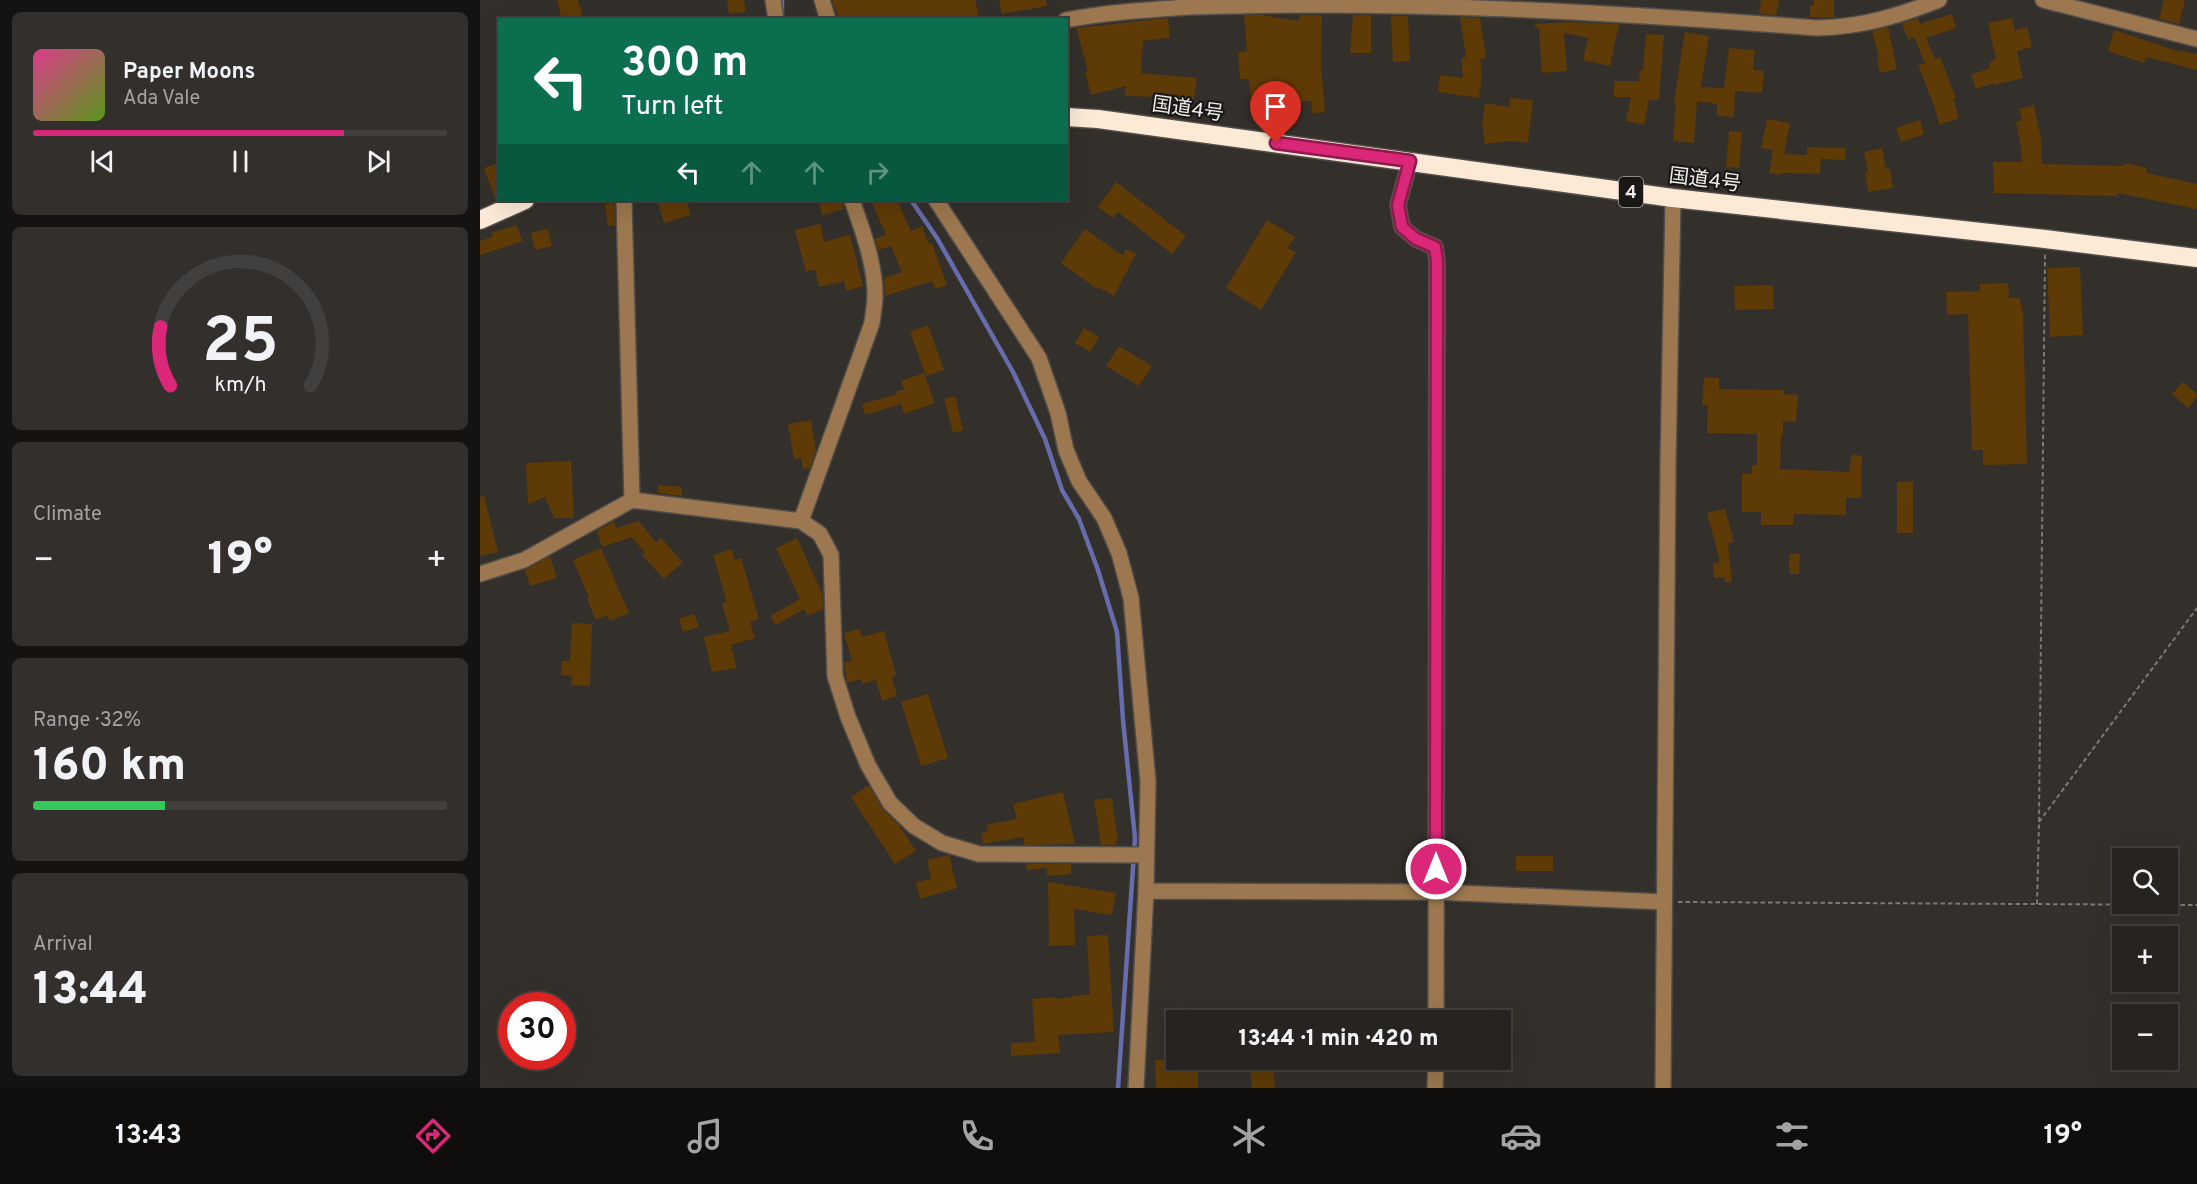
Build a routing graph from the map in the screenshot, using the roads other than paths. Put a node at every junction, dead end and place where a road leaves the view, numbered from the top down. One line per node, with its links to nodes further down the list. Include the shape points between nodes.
1 (773, 0): 7 (street)
2 (822, 0): 8 (street)
3 (1940, 0): 6 (street)
4 (2043, 0): 10 (street)
5 (1600, 6): 6 (street, via 1817,28 1848,27); 9 (street, via 1410,0 1253,1)
6 (1904, 7)
7 (776, 18)
8 (827, 18)
9 (1068, 20)
10 (2197, 39)
11 (1068, 117): 12 (highway, 国道4号 / 4)
12 (1410, 161): 13 (highway, 国道4号 / 4); 25 (street, via 1398,205 1402,227 1416,239 1435,247 1437,261)
13 (1673, 198): 19 (highway, 国道4号 / 4); 26 (street)
14 (523, 201): 18 (highway)
15 (624, 201): 20 (street)
16 (852, 201): 21 (street, via 873,280 872,323)
17 (937, 201): 23 (street, via 1039,358 1066,450 1119,553 1131,598 1148,781)
18 (480, 220)
19 (2197, 258)
20 (632, 500): 21 (street); 22 (street, via 524,560)
21 (801, 521): 23 (street, via 820,534 831,555 835,676 864,756 890,803 914,826 942,843 979,854)
22 (480, 574)
23 (1137, 855): 24 (street)
24 (1146, 891): 25 (street); 29 (street)
25 (1436, 892): 26 (street); 27 (street)
26 (1664, 902): 31 (street)
27 (1436, 1010)
28 (1436, 1070): 30 (street)
29 (1136, 1088)
30 (1435, 1088)
31 (1663, 1088)

